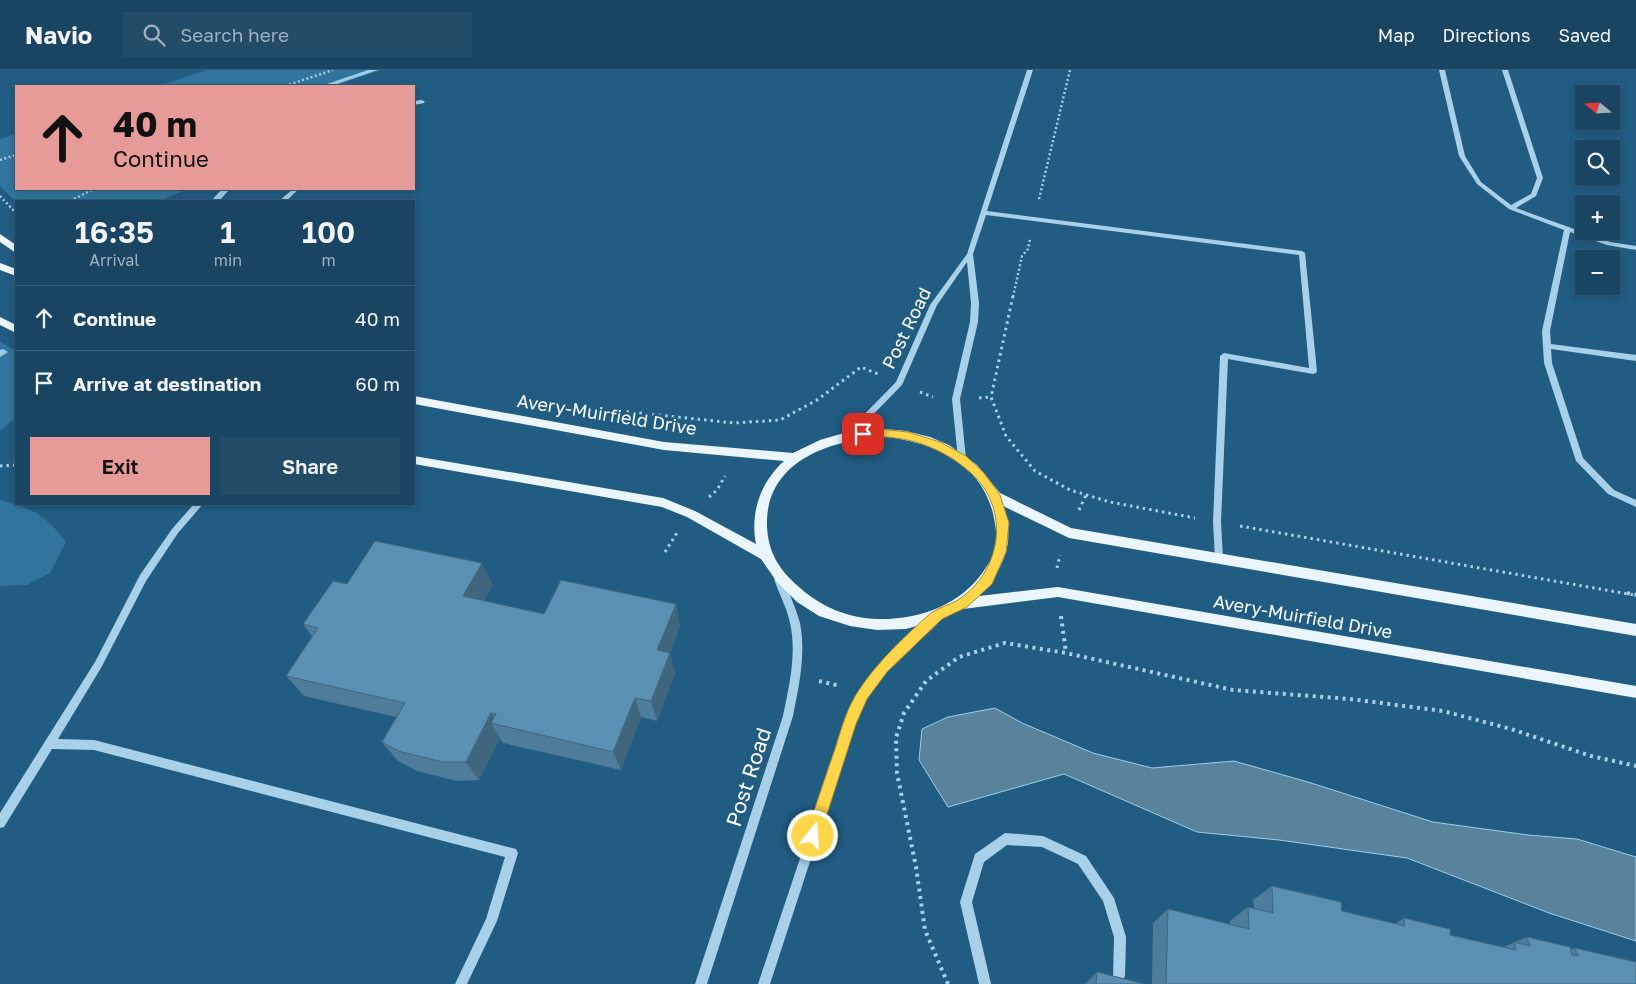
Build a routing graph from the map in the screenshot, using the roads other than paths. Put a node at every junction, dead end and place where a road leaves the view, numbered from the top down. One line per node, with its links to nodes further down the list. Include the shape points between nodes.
1 (1030, 70): 9 (street, Post Road)
2 (1442, 70): 8 (street, via 1462,156 1479,183)
3 (1505, 70): 8 (street, via 1540,178 1534,195)
4 (422, 102): 5 (street)
5 (415, 103)
6 (295, 190): 7 (street)
7 (283, 200)
8 (1511, 208): 10 (street)
9 (984, 213): 14 (street, Post Road); 30 (street, via 1302,253 1314,372 1224,356 1217,522)
10 (1567, 230): 12 (street, via 1609,244); 19 (street, via 1546,331)
11 (0, 237): 13 (main road)
12 (1636, 248)
13 (15, 249)
14 (970, 254): 22 (street, Post Road, via 934,305 899,382); 24 (street, Post Road, via 976,303 956,399)
15 (0, 266): 16 (main road)
16 (15, 273)
17 (0, 320): 18 (main road)
18 (15, 329)
19 (1547, 346): 20 (street); 27 (street, via 1548,363 1579,460 1612,492)
20 (1636, 358)
21 (415, 400): 23 (main road, Avery-Muirfield Drive, via 664,446)
22 (848, 435): 23 (main road, via 820,444); 24 (main road, via 878,432 908,436 937,445)
23 (795, 458): 29 (main road, via 775,478 762,502 759,528)
24 (962, 459): 26 (main road, via 981,476)
25 (415, 460): 29 (main road, via 663,503 691,514)
26 (994, 495): 30 (main road, via 1069,533); 32 (main road, via 1003,523 1001,552 988,580)
27 (1636, 504)
28 (198, 505): 36 (street, via 175,531 143,578 98,665)
29 (766, 555): 31 (main road)
30 (1219, 558): 34 (main road)
31 (779, 579): 33 (main road, via 808,603 845,620 887,625); 40 (street, Post Road, via 794,623 798,650 788,716)
32 (963, 603): 33 (main road); 35 (main road, Avery-Muirfield Drive, via 1058,592)
33 (938, 615): 41 (street, via 882,668 862,696)
34 (1636, 630)
35 (1636, 692)
36 (49, 744): 37 (street); 39 (street, via 94,744 512,853 491,921)
37 (0, 823)
38 (1119, 976): 42 (street, via 1120,937 1108,898 1082,860 1043,842 1005,840 979,858 966,902)
39 (460, 984)
40 (701, 984)
41 (764, 984)
42 (985, 984)

